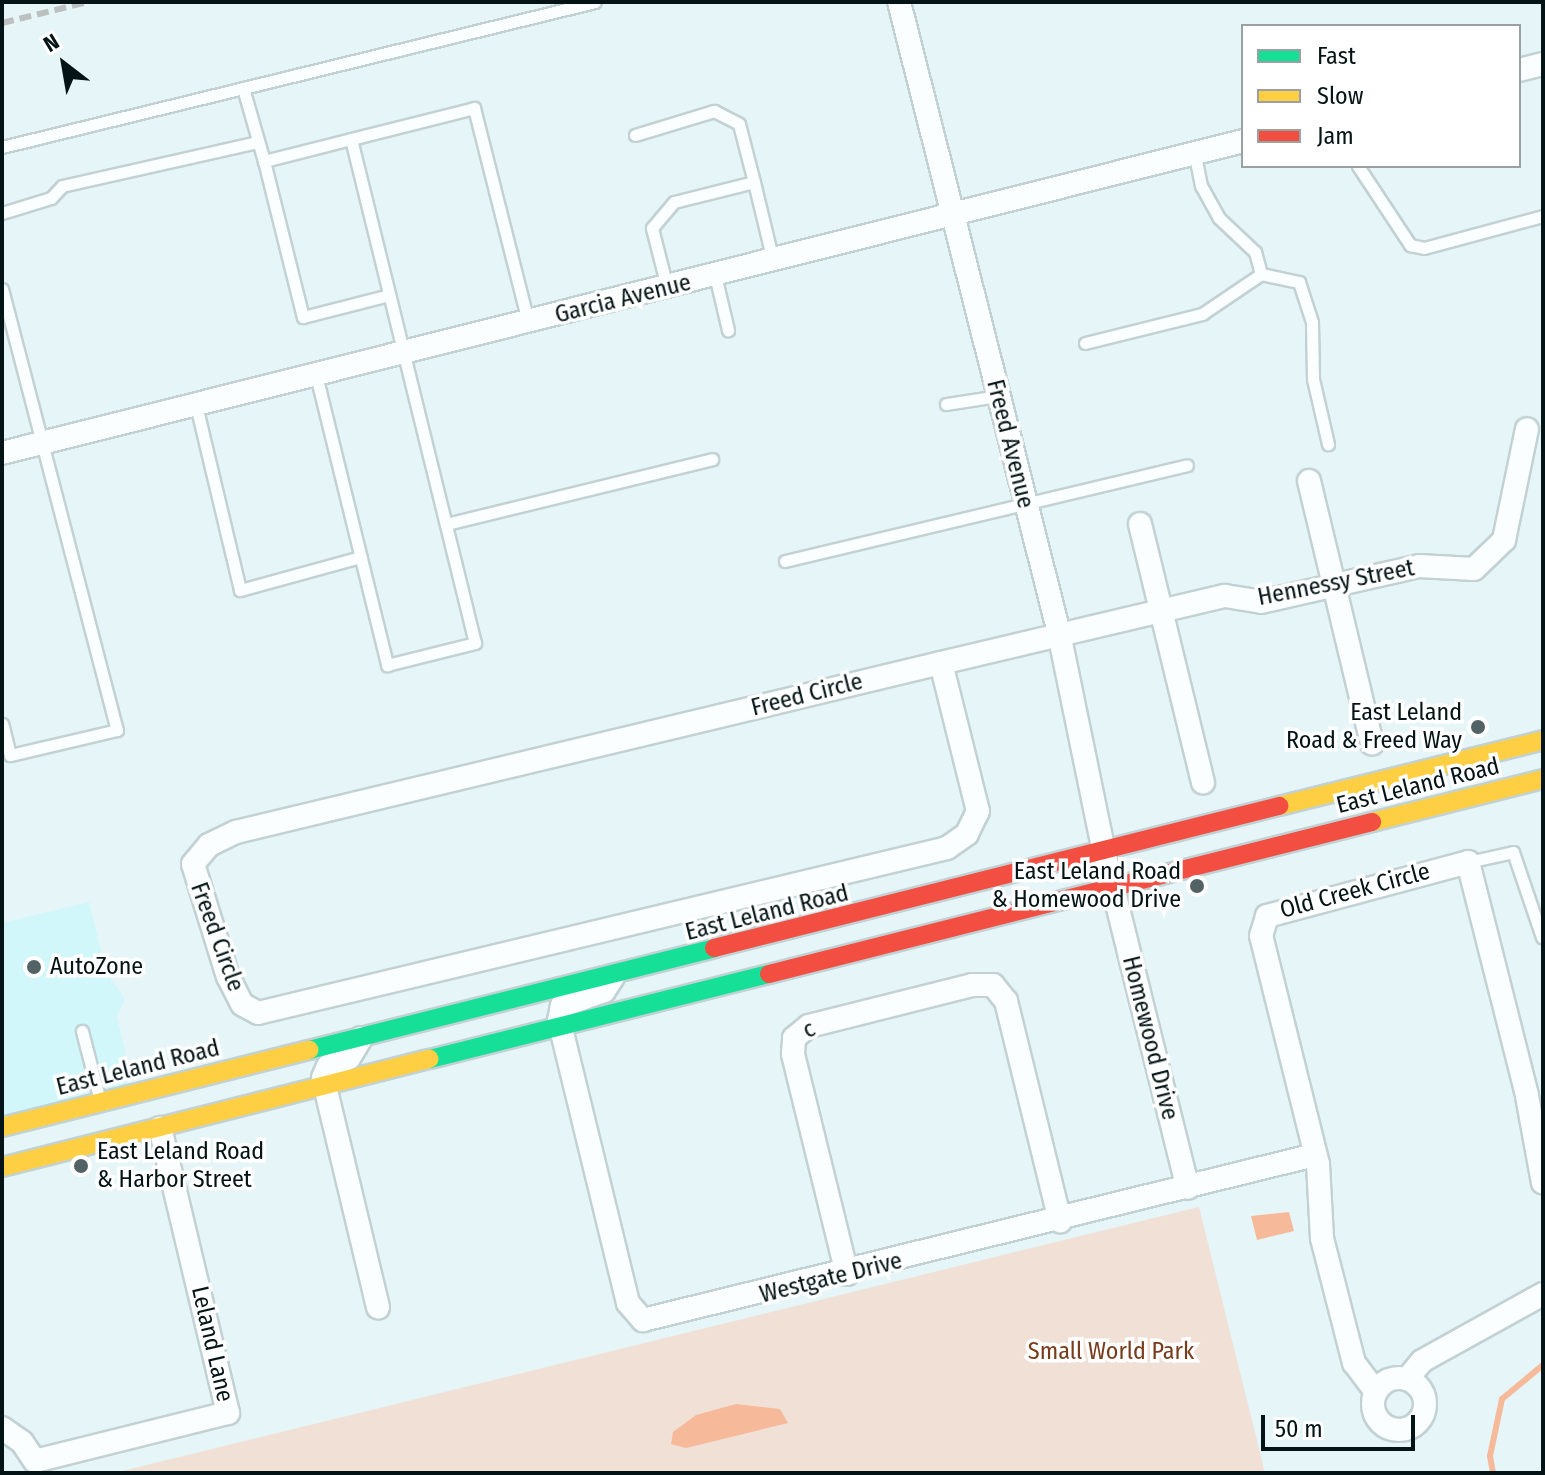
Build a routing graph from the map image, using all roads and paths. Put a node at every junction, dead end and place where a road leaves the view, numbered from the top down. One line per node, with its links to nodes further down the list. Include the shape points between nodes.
1 (595, 2): 5 (lane)
2 (899, 2): 17 (street, Freed Avenue)
3 (1543, 64): 4 (street)
4 (1521, 70)
5 (243, 88): 8 (lane); 10 (lane)
6 (635, 135): 14 (lane, via 714,111 739,124)
7 (351, 139): 12 (lane); 23 (lane); 24 (lane, via 474,108)
8 (258, 142): 12 (lane); 15 (lane, via 62,186 51,198)
9 (1241, 142): 11 (street, Garcia Avenue)
10 (2, 147)
11 (1195, 154): 17 (street, Garcia Avenue); 19 (lane, via 1201,186 1219,218 1255,252)
12 (264, 161): 23 (lane, via 303,317)
13 (1359, 168): 16 (lane, via 1410,245 1424,248)
14 (754, 182): 18 (lane); 21 (lane, via 674,202 652,228)
15 (2, 213)
16 (1543, 216)
17 (952, 217): 18 (street, Garcia Avenue); 29 (street, Freed Avenue)
18 (773, 261): 20 (street, Garcia Avenue)
19 (1261, 274): 26 (lane, via 1202,314); 34 (lane, via 1299,282 1312,322 1313,379)
20 (715, 275): 21 (street, Garcia Avenue); 25 (lane)
21 (667, 288): 24 (street, Garcia Avenue)
22 (2, 289): 33 (lane)
23 (389, 295): 27 (lane)
24 (528, 322): 27 (street, Garcia Avenue)
25 (728, 330)
26 (1085, 343)
27 (404, 353): 28 (street, Garcia Avenue); 40 (lane)
28 (316, 375): 31 (street, Garcia Avenue); 42 (lane)
29 (998, 396): 30 (lane); 39 (street, Freed Avenue)
30 (946, 404)
31 (196, 405): 33 (street, Garcia Avenue); 42 (lane, via 240,590)
32 (1527, 429): 44 (street, Hennessy Street, via 1504,540 1474,569 1419,566)
33 (42, 443): 35 (street, Garcia Avenue); 48 (lane, via 117,730 10,755)
34 (1328, 444)
35 (2, 453)
36 (712, 459): 40 (lane)
37 (1187, 465): 39 (lane)
38 (1309, 481): 44 (street)
39 (1026, 506): 43 (lane); 46 (street, Freed Avenue)
40 (446, 524): 42 (lane, via 475,643 387,665)
41 (1140, 524): 45 (street)
42 (361, 557)
43 (785, 561)
44 (1337, 586): 45 (street, Hennessy Street, via 1261,602 1225,596); 50 (street)
45 (1160, 610): 46 (street, Hennessy Street); 52 (street)
46 (1059, 633): 47 (street, Freed Circle); 53 (street, Freed Avenue)
47 (941, 663): 47 (street, Freed Circle, via 236,832 209,845 193,864 228,977 242,1004 258,1013 947,848 967,834 978,811)
48 (2, 724)
49 (1543, 740): 53 (main road, East Leland Road)
50 (1372, 744)
51 (1543, 779): 55 (main road, East Leland Road)
52 (1203, 782)
53 (1104, 852): 55 (street, Freed Avenue); 57 (main road, East Leland Road)
54 (1468, 862): 56 (lane, via 1513,852); 65 (street, Old Creek Circle, via 1277,909 1264,920 1261,936); 67 (street, via 1527,1096)
55 (1113, 888): 58 (main road, East Leland Road); 68 (street, Homewood Drive)
56 (1542, 937)
57 (613, 977): 58 (street, via 604,991 562,1006); 60 (main road, East Leland Road)
58 (561, 1028): 61 (main road, East Leland Road); 70 (street, Westgate Drive, via 628,1303 638,1319 670,1317)
59 (82, 1031): 62 (lane)
60 (361, 1038): 61 (street, via 347,1061 325,1068); 62 (main road, East Leland Road)
61 (325, 1087): 64 (main road, East Leland Road); 72 (street)
62 (101, 1102): 63 (main road, East Leland Road)
63 (2, 1127)
64 (160, 1128): 66 (main road, East Leland Road); 77 (street, Leland Lane, via 228,1413)
65 (1315, 1155): 68 (street, Westgate Drive); 74 (street, Old Creek Circle, via 1319,1224 1350,1352)
66 (2, 1167)
67 (1543, 1183)
68 (1188, 1188): 69 (street, Westgate Drive)
69 (1060, 1221): 70 (street, Westgate Drive); 70 (street, c, via 1006,1001 993,985 972,985 796,1034 793,1054)
70 (847, 1274)
71 (1543, 1294): 73 (street, via 1422,1361)
72 (378, 1307)
73 (1407, 1379): 74 (street, via 1389,1380); 74 (street, via 1421,1389 1426,1405 1420,1421 1406,1430 1389,1429 1376,1418)
74 (1376, 1392)
75 (2, 1428): 77 (street, via 22,1442)
76 (2, 1448): 77 (street, via 22,1451)
77 (35, 1461)

